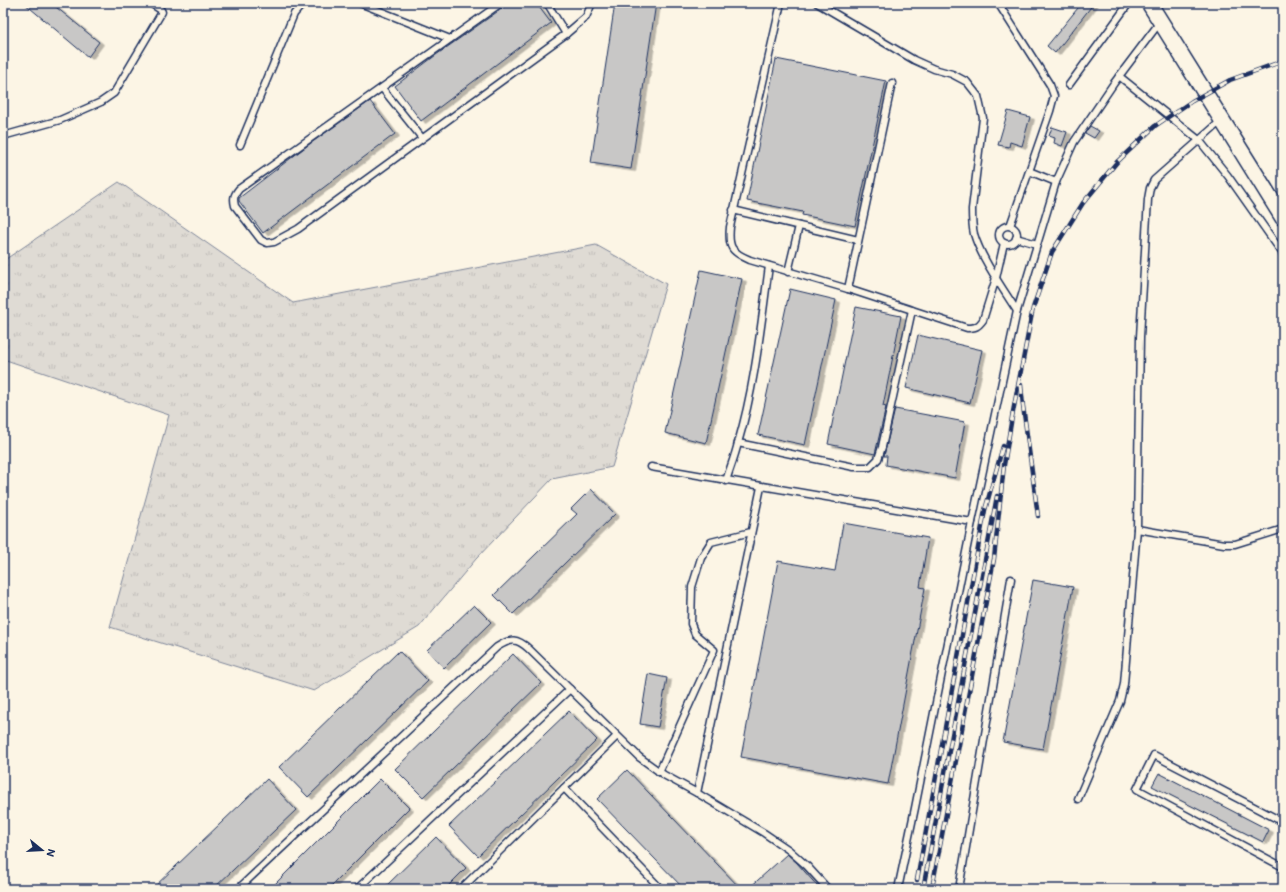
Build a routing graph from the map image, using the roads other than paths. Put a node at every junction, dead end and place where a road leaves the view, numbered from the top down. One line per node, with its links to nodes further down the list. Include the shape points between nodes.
1 (153, 3): 20 (lane, via 162,12 114,94 60,120)
2 (308, 3): 23 (lane, via 294,14)
3 (360, 3): 14 (lane)
4 (501, 3): 14 (lane)
5 (547, 3): 13 (lane)
6 (592, 3): 13 (lane, via 586,17)
7 (781, 3): 26 (lane)
8 (817, 3): 37 (lane, via 914,60 967,82 978,96 983,118 972,222 974,235)
9 (998, 3): 24 (lane, via 1054,96)
10 (1129, 3): 17 (lane)
11 (1149, 3): 12 (street)
12 (1161, 22): 15 (lane); 19 (street)
13 (566, 34): 21 (lane)
14 (450, 40): 18 (lane)
15 (1119, 76): 22 (lane); 25 (lane, via 1074,142)
16 (892, 82): 31 (lane)
17 (1069, 84)
18 (382, 88): 21 (lane); 21 (lane, via 239,189 233,199 235,206 256,234 267,243 274,242 298,228)
19 (1222, 120): 22 (lane); 27 (street)
20 (3, 136)
21 (422, 138)
22 (1199, 140): 34 (lane); 46 (lane, via 1154,180 1148,200 1140,337)
23 (240, 145)
24 (1030, 171): 25 (lane); 29 (lane)
25 (1056, 182): 33 (lane)
26 (734, 210): 28 (lane); 35 (lane, via 729,241 733,250 740,256)
27 (1283, 218)
28 (799, 226): 31 (lane); 36 (lane)
29 (1010, 226): 30 (lane, via 1016,231); 32 (lane, via 1001,230 1000,237)
30 (1016, 238): 32 (lane, via 1011,243); 33 (lane)
31 (858, 240): 38 (lane)
32 (1004, 243): 37 (lane)
33 (1037, 244): 40 (lane)
34 (1283, 254)
35 (769, 266): 36 (lane); 41 (lane, via 758,346)
36 (788, 272): 38 (lane)
37 (996, 278): 39 (lane, via 983,320 974,328); 40 (lane)
38 (848, 289): 39 (lane)
39 (912, 310): 41 (lane, via 882,447 878,459 870,467 854,467)
40 (1016, 311): 45 (lane)
41 (738, 443): 43 (lane)
42 (651, 467): 43 (lane)
43 (726, 481): 44 (lane)
44 (760, 487): 45 (lane); 48 (lane)
45 (972, 522): 63 (lane)
46 (1137, 529): 47 (lane, via 1235,544); 55 (lane, via 1123,693)
47 (1283, 529)
48 (751, 532): 52 (lane, via 711,542 701,558 692,586 691,624 695,634 714,650); 54 (lane)
49 (1011, 579): 64 (lane)
50 (570, 689): 51 (lane); 58 (lane, via 522,642 506,641); 59 (lane)
51 (617, 736): 52 (lane); 53 (lane)
52 (659, 772): 54 (lane)
53 (564, 788): 60 (lane); 61 (lane)
54 (697, 793): 62 (lane, via 789,850)
55 (1078, 799)
56 (1283, 822): 57 (lane, via 1154,755 1137,789)
57 (1283, 867)
58 (238, 889)
59 (357, 889)
60 (461, 889)
61 (661, 889)
62 (828, 889)
63 (898, 889)
64 (959, 889)

